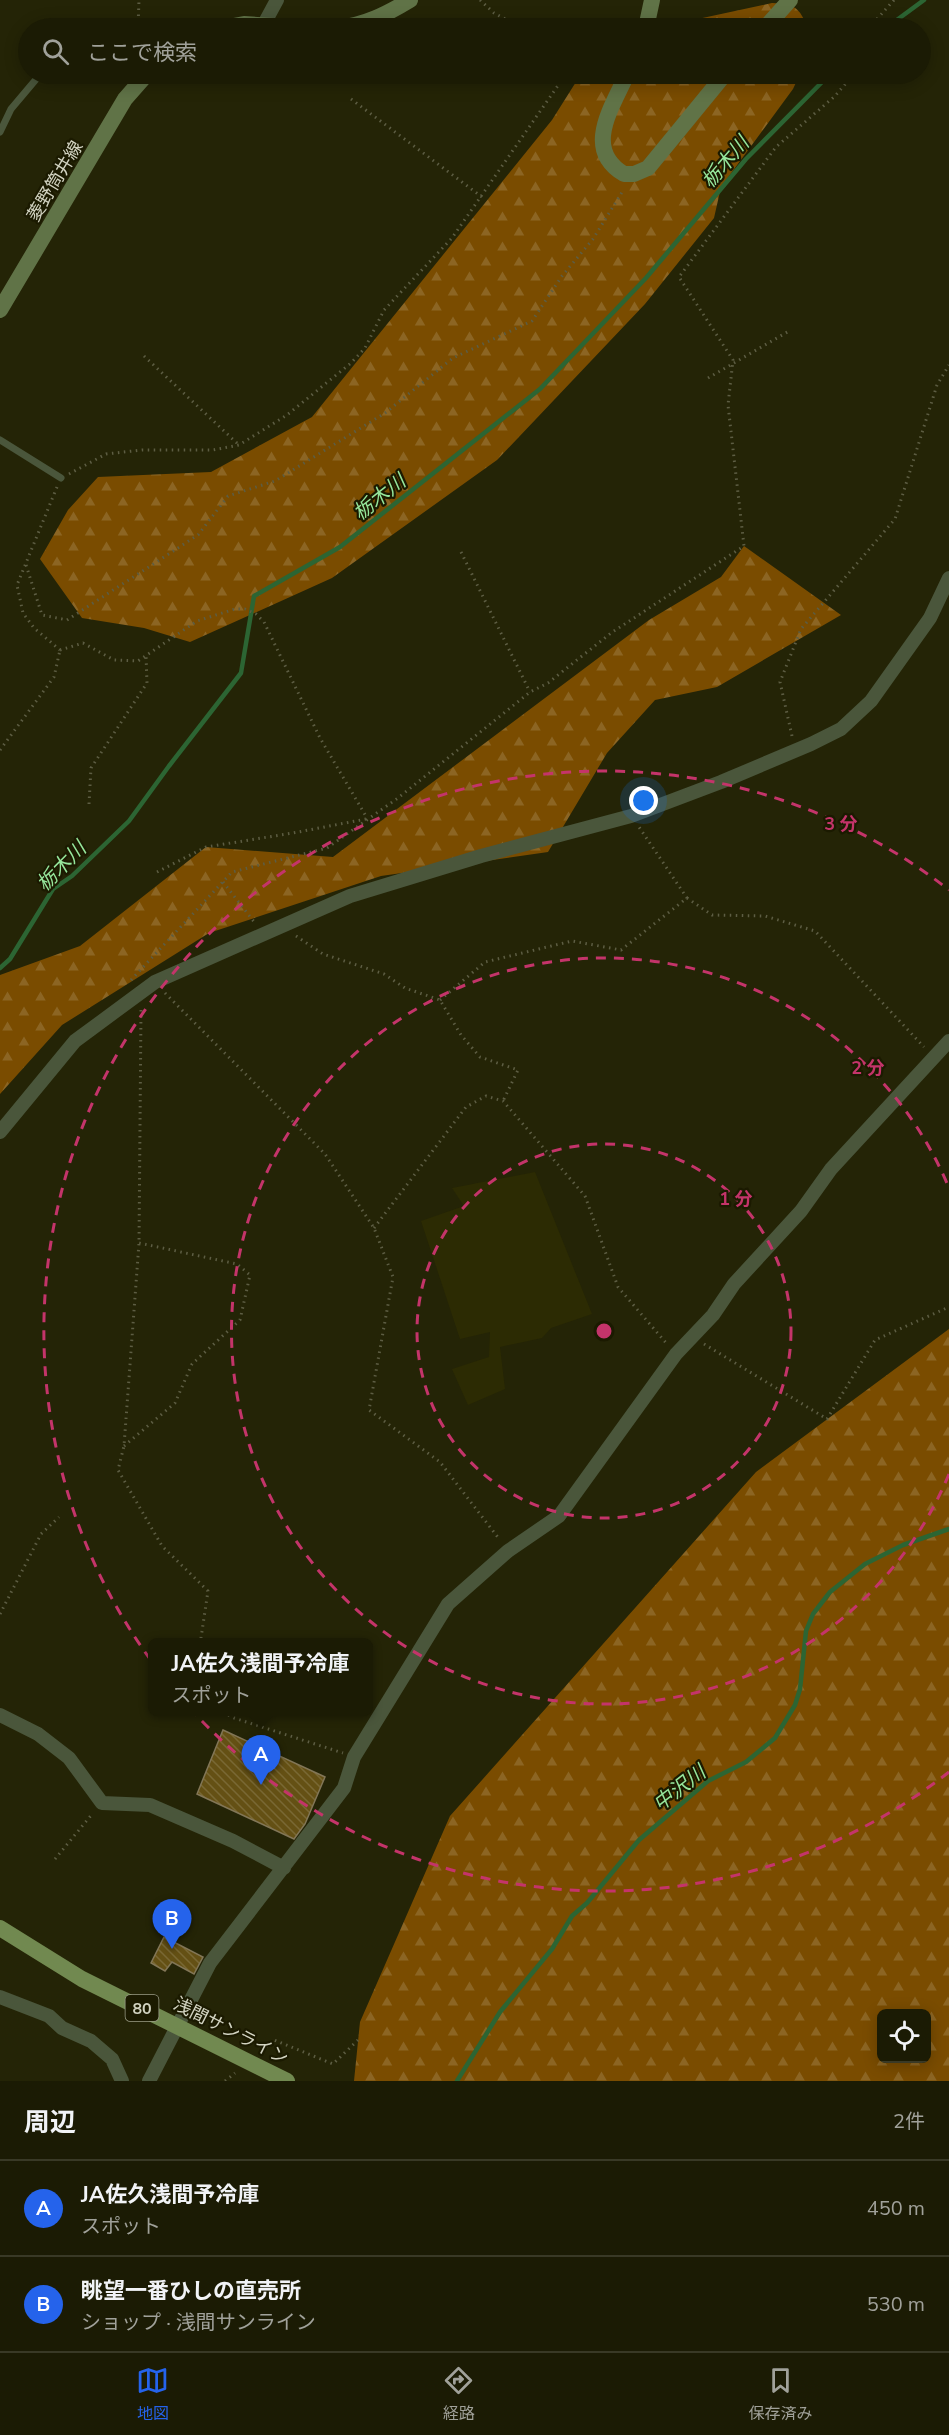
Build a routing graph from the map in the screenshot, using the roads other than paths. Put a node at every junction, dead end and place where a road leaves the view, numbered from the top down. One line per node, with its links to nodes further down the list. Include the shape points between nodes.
1 (277, 0): 5 (street)
2 (410, 0): 6 (main road)
3 (652, 0): 7 (main road)
4 (790, 0): 8 (main road)
5 (267, 18)
6 (379, 18)
7 (648, 18)
8 (774, 18)
9 (31, 84): 13 (lane, via 11,109)
10 (139, 84): 14 (main road, 菱野筒井線, via 122,106)
11 (623, 84): 12 (main road, via 602,140 610,162 624,174 648,168)
12 (717, 84)
13 (0, 132)
14 (0, 310)
15 (0, 440): 16 (lane)
16 (61, 478)
17 (949, 578): 19 (street, via 930,618 871,701 841,729 721,783 631,816 350,896 154,982 135,986 75,1041)
18 (949, 1041): 21 (street, via 831,1169 801,1210 734,1284 713,1316 676,1354 559,1516 508,1551 448,1604 354,1757 344,1788)
19 (0, 1132)
20 (0, 1715): 21 (street, via 38,1734 69,1758 102,1803 150,1805)
21 (284, 1868): 24 (street, via 210,1963)
22 (0, 1928): 24 (main road, 浅間サンライン / 80, via 82,1979)
23 (0, 1997): 25 (street, via 49,2016 62,2028 91,2041 112,2059)
24 (178, 2025): 26 (street); 27 (main road, 浅間サンライン / 80)
25 (122, 2081)
26 (149, 2081)
27 (287, 2081)

